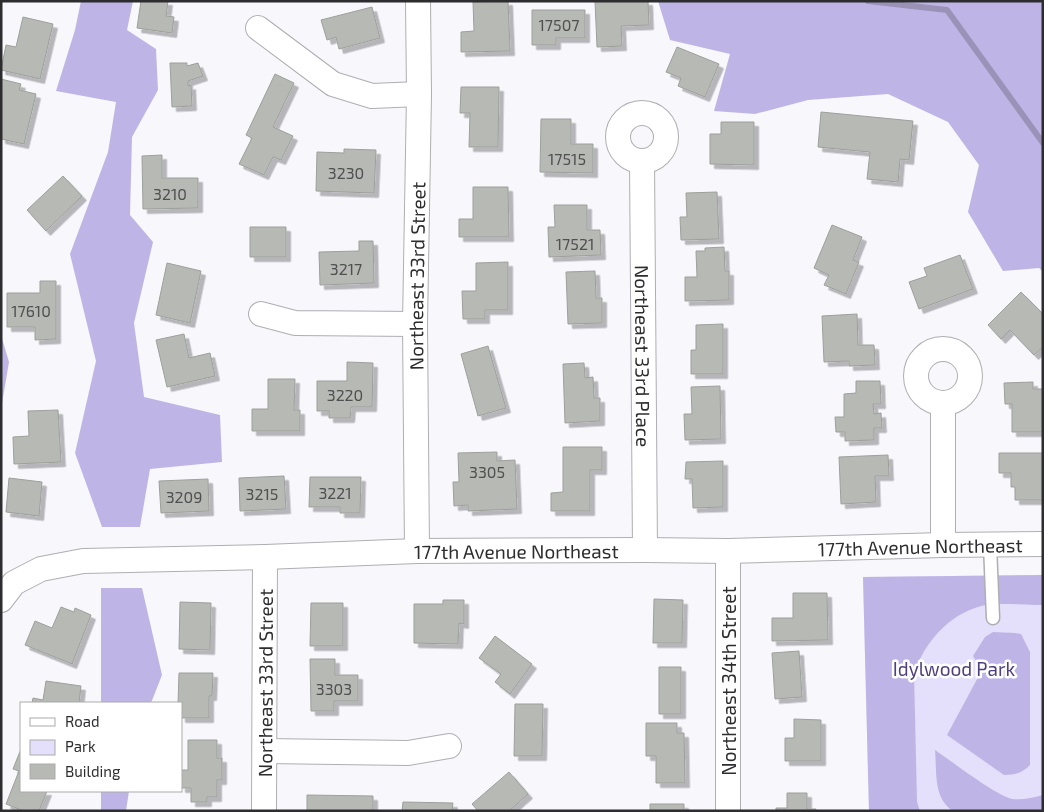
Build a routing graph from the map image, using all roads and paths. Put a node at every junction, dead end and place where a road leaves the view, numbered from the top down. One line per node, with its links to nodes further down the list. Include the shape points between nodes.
1 (418, 1): 3 (street, Northeast 33rd Street)
2 (258, 28): 3 (street, via 333,84 372,96)
3 (419, 94): 6 (street, Northeast 33rd Street)
4 (642, 161): 11 (street, Northeast 33rd Place)
5 (261, 314): 6 (street, via 295,322)
6 (415, 324): 13 (street, Northeast 33rd Street)
7 (943, 402): 9 (street)
8 (1043, 544): 10 (street, 177th Avenue Northeast)
9 (944, 545): 10 (street, 177th Avenue Northeast); 12 (street, 177th Avenue Northeast)
10 (990, 545): 16 (lane)
11 (645, 550): 12 (street, 177th Avenue Northeast); 13 (street, 177th Avenue Northeast)
12 (728, 551): 20 (street, Northeast 34th Street)
13 (417, 552): 14 (street, 177th Avenue Northeast)
14 (265, 557): 15 (street, 177th Avenue Northeast, via 83,561 41,568); 18 (street, Northeast 33rd Street)
15 (6, 584)
16 (993, 618)
17 (449, 746): 18 (street, via 408,753)
18 (265, 751): 19 (street, Northeast 33rd Street)
19 (264, 811)
20 (728, 811)

